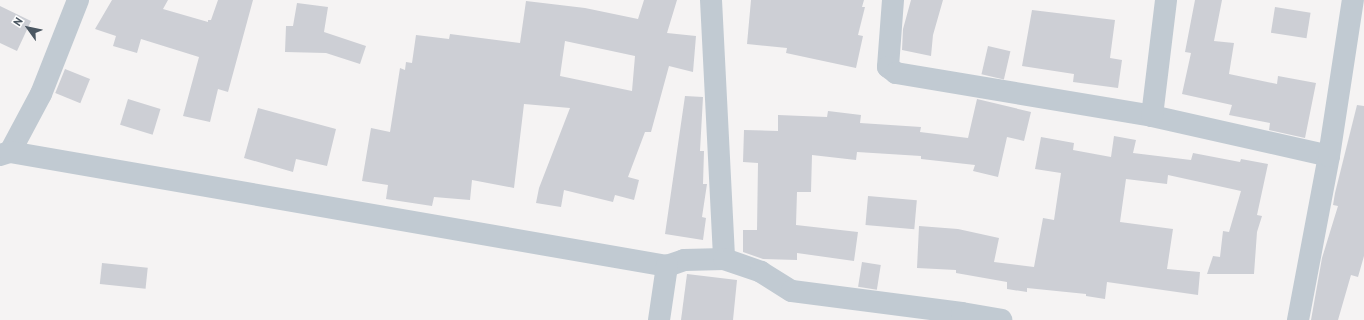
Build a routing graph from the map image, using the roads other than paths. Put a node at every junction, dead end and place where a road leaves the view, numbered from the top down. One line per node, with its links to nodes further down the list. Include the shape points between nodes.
1 (78, 0): 7 (street, via 41,94)
2 (711, 0): 9 (street)
3 (893, 0): 6 (street, via 888,66 896,73)
4 (1166, 0): 6 (street)
5 (1353, 0): 8 (street)
6 (1152, 116): 8 (street)
7 (5, 154): 10 (street)
8 (1329, 156): 13 (street)
9 (724, 259): 10 (street, via 684,260); 12 (street, via 761,272 792,291)
10 (667, 266): 11 (street)
11 (659, 320)
12 (1001, 320)
13 (1298, 320)

